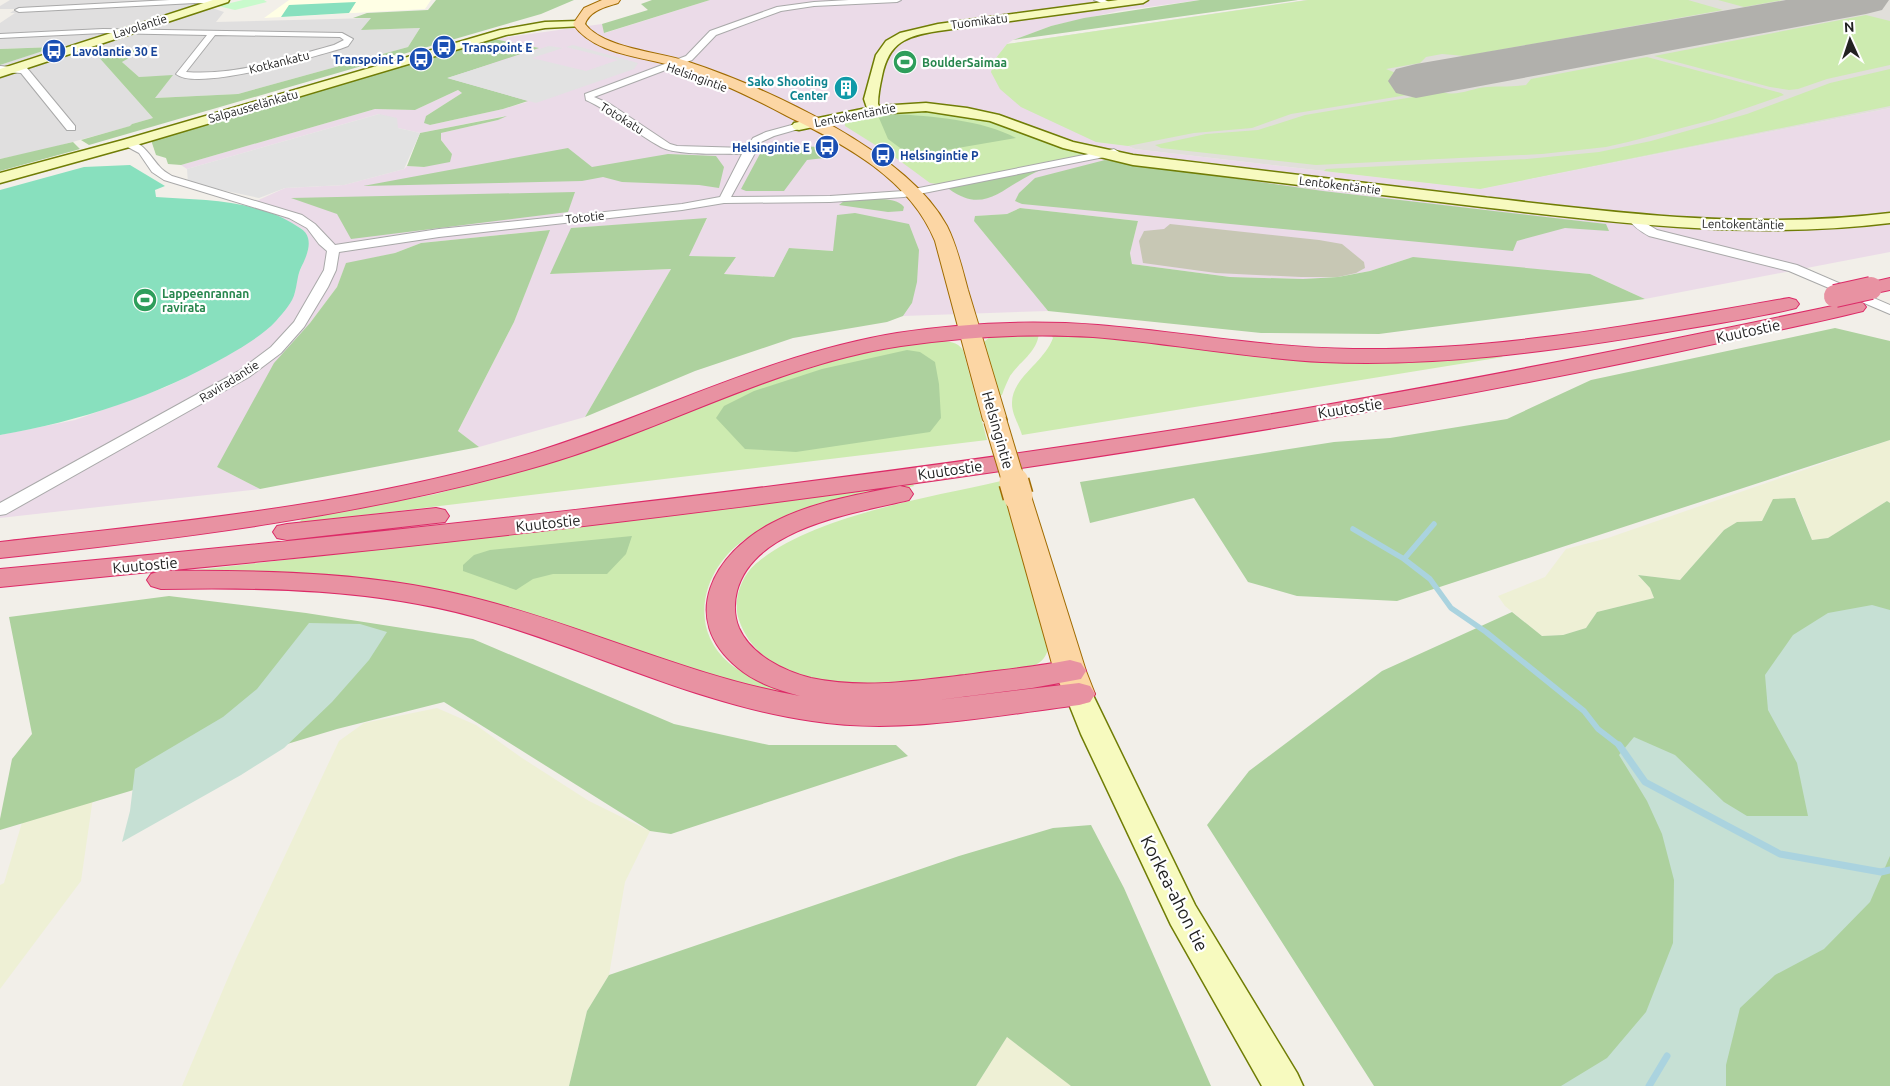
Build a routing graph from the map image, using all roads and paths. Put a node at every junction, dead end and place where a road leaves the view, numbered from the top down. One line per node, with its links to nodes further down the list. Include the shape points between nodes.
1 (614, 0): 7 (main road, via 587,12)
2 (897, 0): 11 (street, via 780,9 713,33 694,56)
3 (1143, 0): 5 (street, Tuomikatu)
4 (221, 1): 6 (street); 8 (street, Lavolantie)
5 (1104, 2): 13 (street, Tuomikatu, via 940,27 901,37 883,54 871,99)
6 (19, 10)
7 (572, 24): 11 (main road, Helsingintie, via 572,33 584,41); 16 (street, Salpausselänkatu, via 504,32)
8 (122, 32): 9 (street, Kotkankatu); 10 (street, Kotkankatu); 12 (street, Lavolantie)
9 (212, 34): 9 (street, Kotkankatu, via 342,35 348,39 337,47 245,70 180,74)
10 (0, 36)
11 (672, 64): 14 (main road, Helsingintie); 17 (street, Totokatu, via 599,89 589,98 607,106 666,146)
12 (4, 70): 15 (street, via 24,70)
13 (875, 110): 14 (street, Lentokentäntie); 18 (street, Lentokentäntie, via 918,106 967,112 1012,123 1068,145)
14 (807, 125): 17 (street, via 763,136); 20 (main road, Helsingintie, via 897,178)
15 (71, 128)
16 (128, 143): 19 (street, Salpausselänkatu); 24 (street, via 144,151 156,170 168,178 292,215 311,226 324,245)
17 (749, 151): 21 (street)
18 (1107, 153): 20 (street, Tototie); 23 (street, Lentokentäntie, via 1186,167)
19 (0, 178)
20 (912, 192): 21 (street, Tototie, via 840,198); 28 (main road, Helsingintie, via 940,231)
21 (724, 200): 24 (street, Tototie, via 439,233)
22 (1890, 218): 23 (street, Lentokentäntie, via 1774,225)
23 (1634, 219): 27 (street, via 1653,233 1793,268)
24 (333, 249): 30 (street, Raviradantie, via 330,270 322,287 299,324 276,350 244,374)
25 (1863, 294): 26 (highway, Kuutostie); 28 (highway, via 1570,341 1467,353 1397,356 1288,354 1084,330); 29 (highway, Kuutostie, via 1720,337); 32 (highway, Kuutostie, via 1506,364 1325,395 857,466 203,542)
26 (1890, 299)
27 (1890, 310)
28 (971, 331): 31 (highway, via 825,354 757,376 592,441 474,477 406,493 331,508 195,528); 35 (main road, Helsingintie, bridge)
29 (1386, 402): 33 (highway, Kuutostie, via 895,478 596,517 291,552); 35 (highway, via 918,490 840,508 792,524 759,543 735,565 723,591 722,621 737,650 750,662 789,683 842,693 916,692 1040,677)
30 (0, 510)
31 (0, 550)
32 (0, 560)
33 (0, 578)
34 (0, 590): 35 (highway, via 213,579 303,582 397,592 519,620 696,683 773,704 814,710 906,713)
35 (1074, 682): 36 (street, Korkea-ahon tie, via 1183,915)
36 (1283, 1086)

